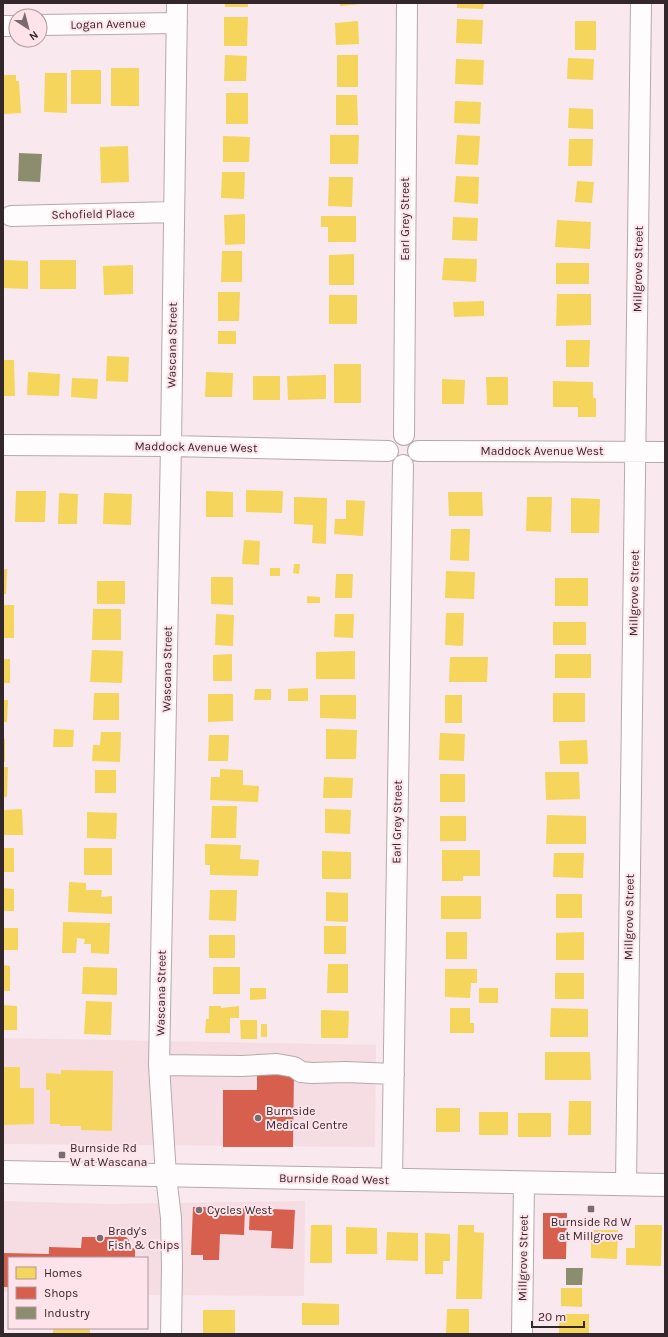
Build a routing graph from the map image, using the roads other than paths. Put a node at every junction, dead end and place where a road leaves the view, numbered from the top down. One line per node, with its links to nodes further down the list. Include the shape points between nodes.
1 (177, 3): 4 (street, Wascana Street)
2 (407, 3): 8 (street, Earl Grey Street)
3 (640, 3): 13 (street, Millgrove Street)
4 (177, 23): 5 (street, Logan Avenue); 6 (street, Wascana Street)
5 (48, 25)
6 (174, 212): 7 (street, Schofield Place); 10 (street, Wascana Street)
7 (11, 216)
8 (404, 435): 11 (street, via 394,438); 12 (street, via 416,442)
9 (3, 445): 10 (street, Maddock Avenue West)
10 (171, 446): 11 (street, Maddock Avenue West); 16 (street, Wascana Street)
11 (388, 451): 15 (street, via 394,462)
12 (418, 451): 13 (street, Maddock Avenue West); 15 (street, via 412,463)
13 (636, 452): 14 (street, Maddock Avenue West); 22 (street, Millgrove Street)
14 (665, 452)
15 (403, 465): 17 (street, Earl Grey Street)
16 (159, 1065): 17 (street, via 277,1064 312,1073); 19 (street, Wascana Street)
17 (394, 1074): 20 (street, Earl Grey Street)
18 (3, 1172): 19 (main road, Burnside Road West)
19 (166, 1176): 20 (main road, Burnside Road West); 24 (street, Wascana Street, via 171,1218)
20 (392, 1180): 21 (main road, Burnside Road West)
21 (524, 1182): 22 (main road, Burnside Road West); 25 (street, Millgrove Street)
22 (626, 1184): 23 (main road, Burnside Road West)
23 (665, 1185)
24 (171, 1334)
25 (522, 1334)

